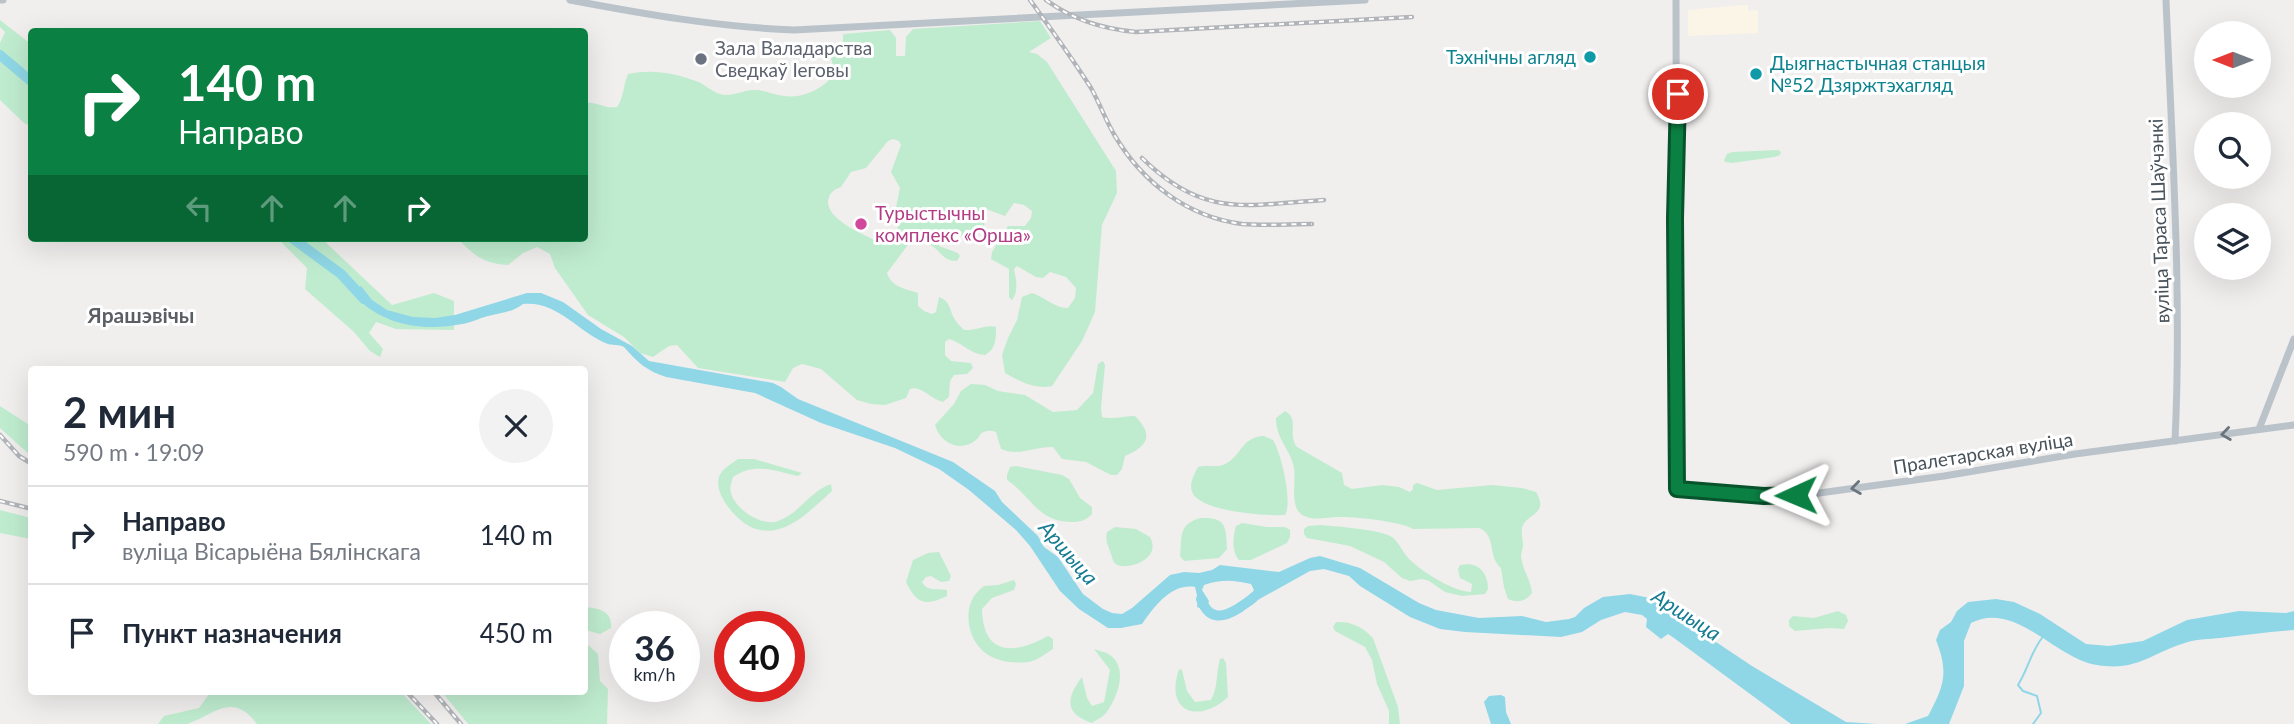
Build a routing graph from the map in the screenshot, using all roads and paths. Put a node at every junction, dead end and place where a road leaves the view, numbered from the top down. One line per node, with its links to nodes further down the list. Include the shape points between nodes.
1 (570, 0): 2 (street, via 658,17 794,30)
2 (1365, 0)
3 (1676, 0): 8 (street, Пралетарская вуліца, one-way to 3, via 1812,494 1764,496 1677,489)
4 (2166, 0): 8 (street, вуліца Тараса Шаўчэнкі, via 2179,270)
5 (2294, 339): 7 (street)
6 (2294, 425): 7 (street, Пралетарская вуліца)
7 (2259, 429): 8 (street, Пралетарская вуліца, one-way to 8)
8 (2175, 441)

